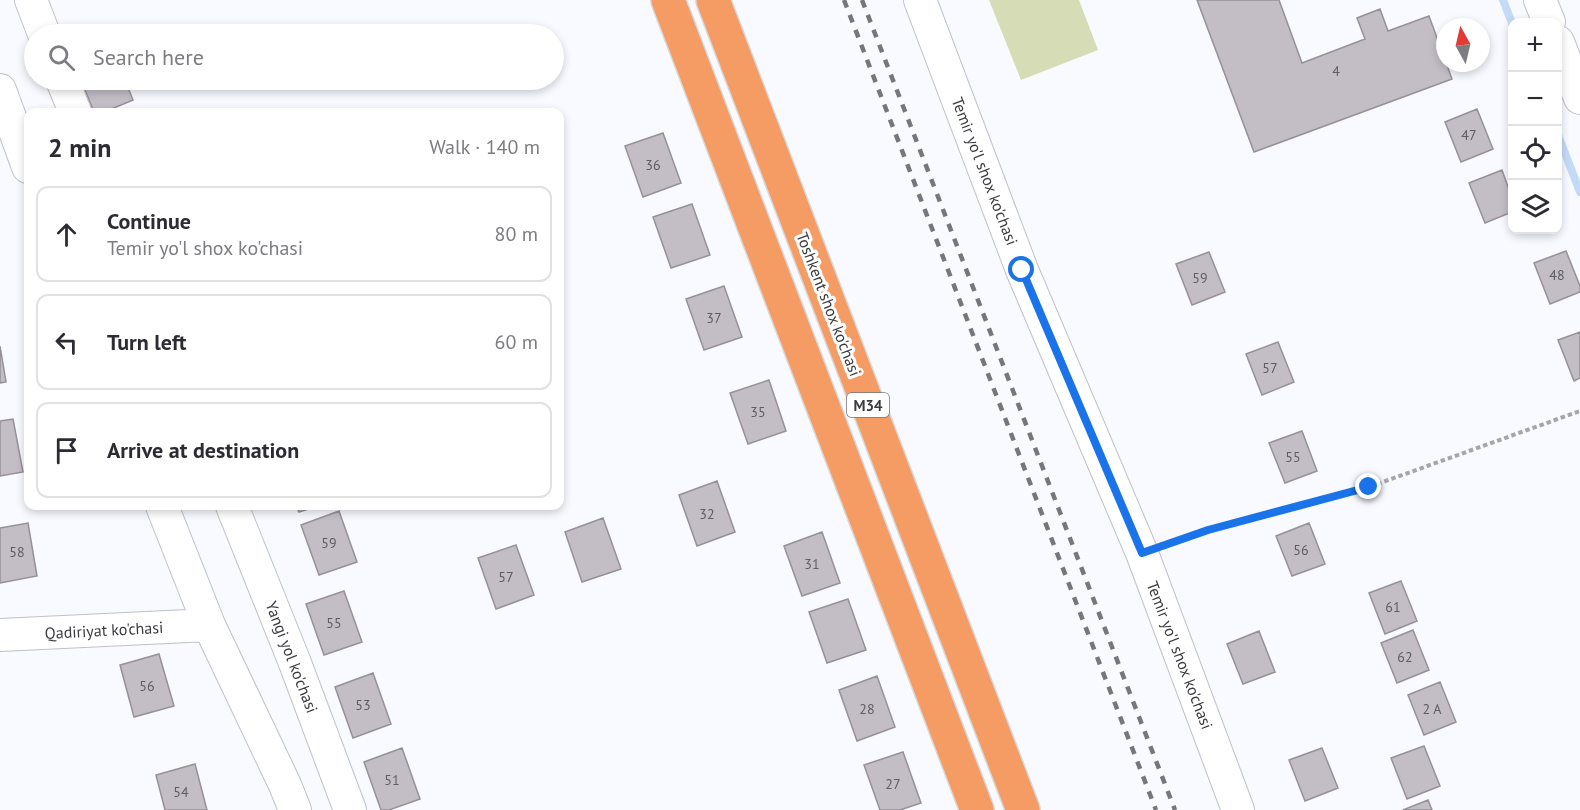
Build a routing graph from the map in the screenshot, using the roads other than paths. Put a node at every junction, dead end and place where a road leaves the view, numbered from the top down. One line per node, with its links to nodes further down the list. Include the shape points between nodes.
1 (31, 0): 7 (street)
2 (668, 0): 20 (highway, M34)
3 (713, 0): 21 (highway, Toshkent shox ko'chasi / M34)
4 (920, 0): 22 (street, Temir yo'l shox ko'chasi, via 1022,270 1142,553)
5 (1540, 0): 6 (street)
6 (1547, 18)
7 (40, 24)
8 (1562, 54): 11 (street)
9 (0, 90): 13 (street)
10 (66, 90): 12 (street)
11 (1580, 98)
12 (73, 108)
13 (24, 156)
14 (164, 510): 16 (street)
15 (234, 510): 19 (street, Yangi yol ko'chasi)
16 (209, 625): 17 (street, Qadiriyat ko'chasi); 18 (street)
17 (0, 635)
18 (295, 810)
19 (350, 810)
20 (977, 810)
21 (1023, 810)
22 (1238, 810)

